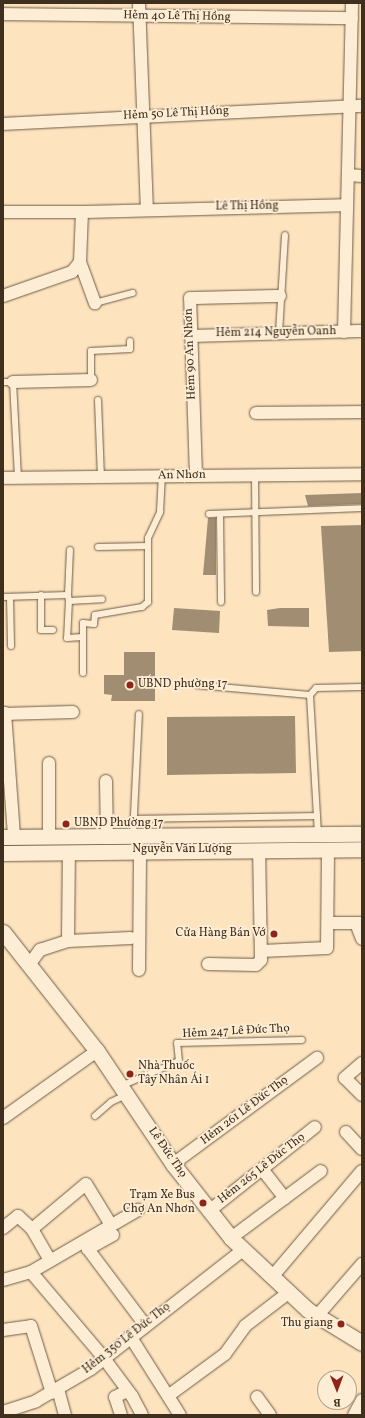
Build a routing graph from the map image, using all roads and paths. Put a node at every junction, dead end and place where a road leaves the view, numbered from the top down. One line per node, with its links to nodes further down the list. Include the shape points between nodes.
1 (139, 3): 4 (street)
2 (352, 3): 5 (street)
3 (3, 14): 4 (street, Hẻm 40 Lê Thị Hồng)
4 (138, 17): 5 (street, Hẻm 40 Lê Thị Hồng); 8 (street)
5 (352, 18): 6 (street)
6 (349, 106): 7 (street, Hẻm 50 Lê Thị Hồng); 8 (street, Hẻm 50 Lê Thị Hồng); 10 (street)
7 (362, 106)
8 (145, 115): 9 (street, Hẻm 50 Lê Thị Hồng); 13 (street)
9 (3, 124)
10 (348, 176): 11 (street); 12 (street)
11 (362, 176)
12 (347, 205): 13 (street, Lê Thị Hồng); 23 (street)
13 (147, 210): 15 (street, Lê Thị Hồng)
14 (3, 212): 15 (street, Lê Thị Hồng)
15 (82, 212): 17 (street)
16 (285, 235): 20 (lane)
17 (80, 262): 19 (street, via 72,272); 21 (street)
18 (133, 293): 21 (lane)
19 (3, 296)
20 (280, 296): 24 (lane); 25 (street, Hẻm 90 An Nhơn, via 190,298)
21 (95, 303)
22 (362, 331): 23 (street, Hẻm 214 Nguyễn Oanh)
23 (344, 332): 24 (street, Hẻm 214 Nguyễn Oanh)
24 (279, 333): 25 (street, Hẻm 214 Nguyễn Oanh)
25 (190, 336): 35 (street, Hẻm 90 An Nhơn)
26 (130, 341): 27 (lane, via 130,350 90,351)
27 (91, 380): 28 (street)
28 (8, 382): 38 (lane)
29 (98, 400): 36 (lane)
30 (362, 412): 31 (street)
31 (256, 413)
32 (362, 474): 33 (street, An Nhơn)
33 (255, 475): 35 (street, An Nhơn); 40 (lane)
34 (162, 476): 35 (street, An Nhơn); 36 (street, An Nhơn); 43 (lane, via 160,512 148,538)
35 (196, 476)
36 (101, 477): 38 (street, An Nhơn)
37 (3, 478): 38 (street, An Nhơn)
38 (18, 478)
39 (362, 508): 40 (lane)
40 (255, 512): 42 (lane); 46 (lane)
41 (208, 514): 42 (lane)
42 (220, 514): 52 (lane)
43 (148, 546): 44 (lane); 54 (lane, via 148,602 142,608 95,615 94,624 83,624)
44 (98, 547)
45 (70, 550): 50 (lane)
46 (256, 592)
47 (41, 595): 49 (lane); 50 (lane); 53 (lane, via 41,630)
48 (3, 597): 49 (lane)
49 (10, 597): 55 (lane)
50 (68, 598): 51 (lane); 54 (lane, via 68,638)
51 (102, 599)
52 (221, 602)
53 (53, 630)
54 (83, 638): 56 (lane)
55 (12, 646)
56 (84, 673)
57 (197, 685): 59 (lane)
58 (362, 687): 59 (lane, via 316,688)
59 (310, 695): 66 (lane)
60 (73, 712): 61 (street)
61 (4, 714): 64 (street)
62 (139, 714): 67 (lane)
63 (49, 763): 69 (street)
64 (6, 772): 71 (street)
65 (106, 781): 70 (street)
66 (317, 816): 67 (lane); 72 (lane)
67 (133, 819): 73 (lane)
68 (362, 834): 72 (street, Nguyễn Văn Lượng)
69 (49, 836): 70 (street, Nguyễn Văn Lượng); 71 (street, Nguyễn Văn Lượng)
70 (107, 836): 73 (street, Nguyễn Văn Lượng)
71 (8, 837)
72 (322, 844): 73 (street, Nguyễn Văn Lượng); 74 (street, Nguyễn Văn Lượng); 75 (street, Nguyễn Văn Lượng); 78 (street)
73 (136, 846): 75 (street, Nguyễn Văn Lượng); 76 (street, Nguyễn Văn Lượng); 87 (street)
74 (362, 849)
75 (259, 850): 84 (street)
76 (69, 852): 77 (street, Nguyễn Văn Lượng); 83 (street)
77 (3, 853)
78 (328, 923): 79 (street); 84 (street, via 327,948)
79 (359, 923): 82 (street)
80 (5, 938): 86 (street, Lê Đức Thọ)
81 (131, 938): 83 (street)
82 (362, 938)
83 (68, 941): 86 (street, via 40,950)
84 (262, 952): 85 (street, via 261,960 256,965)
85 (208, 964)
86 (29, 965): 89 (street, Lê Đức Thọ)
87 (139, 970)
88 (302, 1040): 92 (lane, Hẻm 247 Lê Đức Thọ, via 177,1043 179,1061)
89 (97, 1051): 92 (street, Lê Đức Thọ); 95 (street)
90 (317, 1058): 99 (street, Hẻm 261 Lê Đức Thọ)
91 (362, 1063): 93 (street, via 345,1078)
92 (124, 1090): 94 (lane); 99 (street, Lê Đức Thọ)
93 (362, 1095)
94 (95, 1116)
95 (3, 1118)
96 (315, 1128): 100 (street, Hẻm 265 Lê Đức Thọ)
97 (346, 1132): 98 (street)
98 (362, 1150)
99 (173, 1164): 105 (street, Lê Đức Thọ)
100 (262, 1169): 103 (street); 105 (street, Hẻm 265 Lê Đức Thọ)
101 (321, 1170): 103 (street)
102 (362, 1171): 114 (street)
103 (285, 1198): 109 (street)
104 (138, 1210): 108 (street)
105 (208, 1211): 109 (street, Lê Đức Thọ)
106 (3, 1228): 107 (street, via 18,1216)
107 (32, 1230): 108 (street, via 86,1184); 111 (street)
108 (112, 1230): 111 (street); 118 (street, via 88,1249)
109 (231, 1238): 110 (street, Lê Đức Thọ)
110 (243, 1250): 114 (street, Lê Đức Thọ); 118 (street, Hẻm 350 Lê Đức Thọ)
111 (50, 1260): 113 (street)
112 (362, 1264): 117 (street)
113 (31, 1272): 115 (street); 122 (street)
114 (272, 1277): 116 (street, Lê Đức Thọ)
115 (3, 1280)
116 (288, 1293): 117 (street, Lê Đức Thọ); 125 (street, via 245,1326 225,1354)
117 (317, 1316): 121 (street, Lê Đức Thọ)
118 (145, 1325): 120 (street, Hẻm 350 Lê Đức Thọ)
119 (3, 1330): 124 (street, via 31,1326)
120 (130, 1336): 122 (street, Hẻm 350 Lê Đức Thọ); 132 (street)
121 (362, 1342)
122 (103, 1357): 123 (street); 124 (street, Hẻm 350 Lê Đức Thọ, via 91,1369)
123 (127, 1390): 130 (street, via 115,1397); 131 (street)
124 (55, 1391): 128 (street, Hẻm 350 Lê Đức Thọ); 129 (street)
125 (172, 1393)
126 (257, 1397): 133 (street)
127 (362, 1400): 134 (street)
128 (11, 1412)
129 (65, 1415)
130 (121, 1415)
131 (142, 1415)
132 (180, 1415)
133 (270, 1415)
134 (354, 1415)

